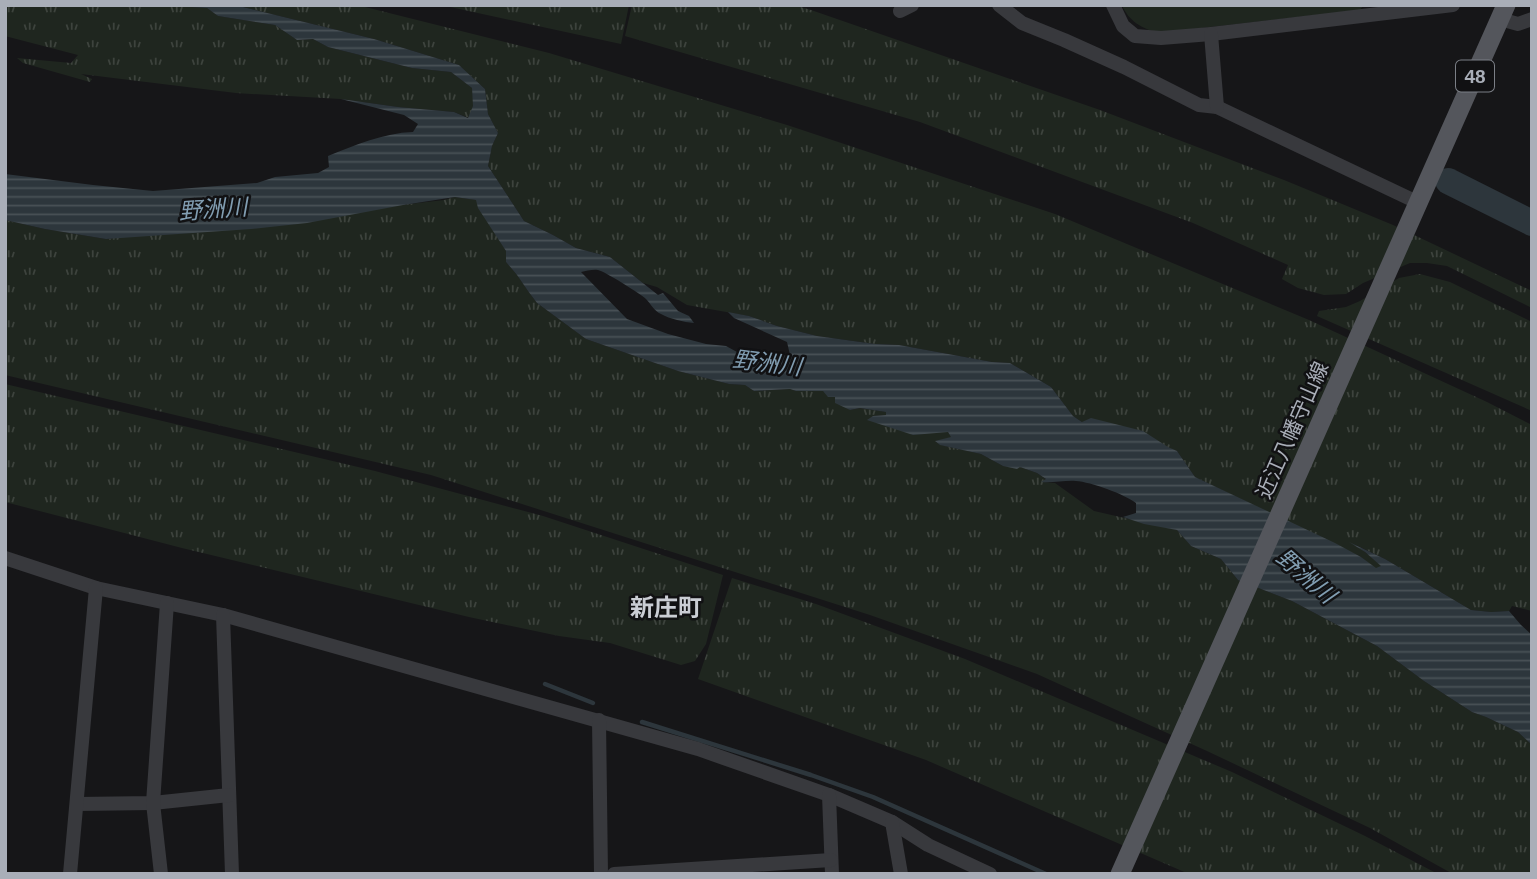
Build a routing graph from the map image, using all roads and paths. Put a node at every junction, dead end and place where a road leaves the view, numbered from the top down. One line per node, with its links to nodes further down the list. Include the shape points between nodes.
1 (999, 5): 8 (street, via 1022,23 1199,105)
2 (1113, 5): 7 (street, via 1123,26 1135,36)
3 (1453, 5): 4 (street)
4 (1370, 10): 7 (street)
5 (1503, 12): 6 (street, via 1518,24); 9 (main road, 近江八幡守山線 / 48)
6 (1532, 19)
7 (1211, 34): 8 (street)
8 (1217, 107): 9 (street)
9 (1423, 194): 21 (main road, 近江八幡守山線 / 48)
10 (5, 558): 11 (street)
11 (96, 588): 12 (street); 18 (street)
12 (167, 603): 13 (street); 17 (street)
13 (223, 615): 14 (street); 15 (street)
14 (599, 720): 16 (street); 25 (street)
15 (229, 795): 17 (street); 24 (street)
16 (829, 795): 19 (street); 20 (street)
17 (153, 803): 18 (street); 23 (street)
18 (77, 804): 22 (street)
19 (892, 822): 27 (street); 28 (street)
20 (832, 867): 26 (street)
21 (1121, 872)
22 (71, 874)
23 (161, 874)
24 (232, 874)
25 (601, 874)
26 (614, 874)
27 (901, 874)
28 (990, 874)

